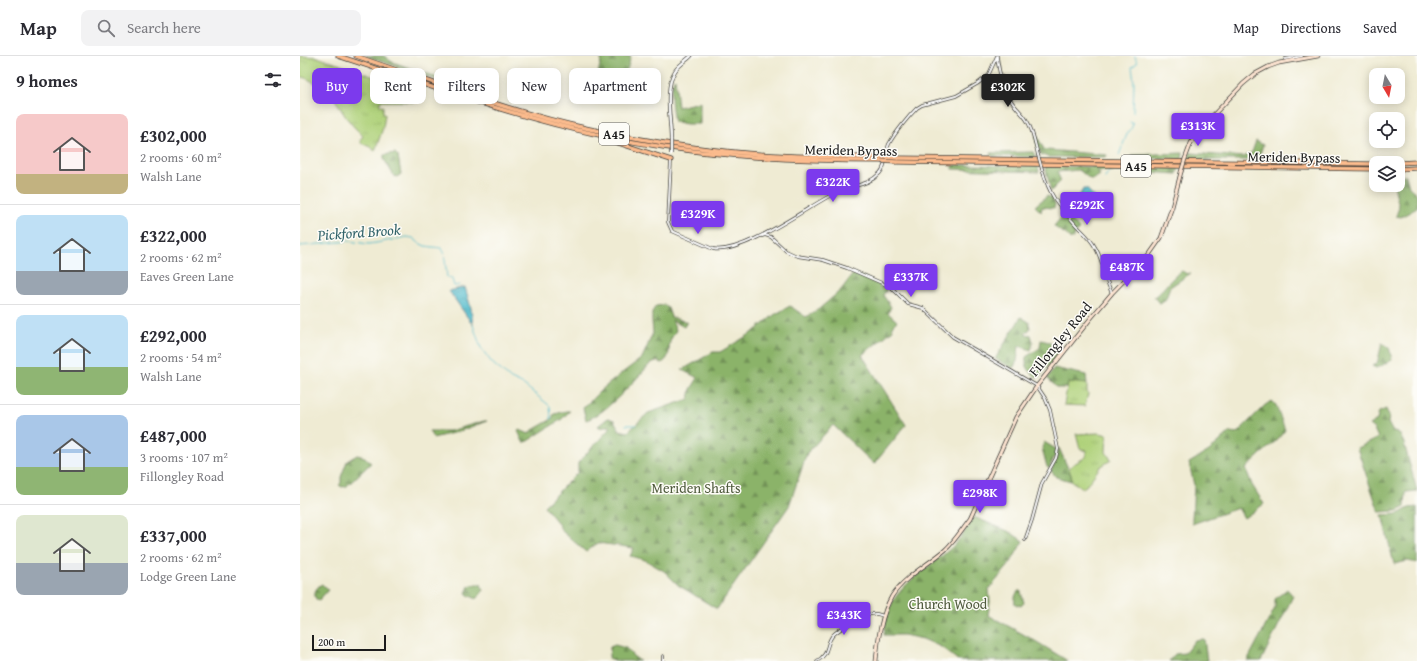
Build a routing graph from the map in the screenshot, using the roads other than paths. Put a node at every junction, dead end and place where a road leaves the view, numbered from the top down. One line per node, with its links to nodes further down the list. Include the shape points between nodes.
1 (338, 56): 10 (highway, Meriden Bypass / A45, via 510,112)
2 (356, 56): 11 (highway, Meriden Bypass / A45, via 514,109 622,136 698,148)
3 (691, 56): 12 (street, bridge, via 675,71 671,81)
4 (997, 56): 8 (street); 9 (street)
5 (1302, 56): 7 (street, Fillongley Road)
6 (1318, 56): 7 (main road, Fillongley Road)
7 (1285, 59): 23 (main road, Fillongley Road, bridge, via 1262,70 1243,84 1200,129 1185,159 1161,238 1149,255)
8 (994, 64): 9 (street); 20 (street, via 988,76 978,84 956,96 917,108 890,143 884,167 870,182 838,192)
9 (998, 66): 23 (street, bridge, via 1012,103 1031,128 1048,189 1055,202 1096,248)
10 (598, 135): 11 (highway, Meriden Bypass / A45, via 690,151 755,158); 12 (highway)
11 (881, 159): 13 (highway, Meriden Bypass / A45, bridge)
12 (671, 160): 21 (street, via 668,222 672,232 718,250)
13 (896, 160): 16 (highway, Meriden Bypass / A45); 18 (highway, Meriden Bypass / A45)
14 (1417, 162): 15 (highway)
15 (1405, 163)
16 (1369, 164)
17 (1417, 168): 19 (highway)
18 (1369, 169)
19 (1405, 169)
20 (772, 230): 21 (street); 22 (street)
21 (762, 236): 22 (street)
22 (771, 237): 24 (street, via 786,251 797,256 823,260 891,287 908,304 923,308 966,346)
23 (1112, 293): 24 (main road, Fillongley Road)
24 (1037, 386): 25 (street, via 1050,410 1058,449 1056,458 1042,483); 26 (main road, Fillongley Road, via 1016,417 970,518 945,550 900,586)
25 (1025, 540)
26 (884, 616): 29 (street, via 871,614 837,633 831,638 825,655); 30 (main road, Fillongley Road)
27 (663, 656): 28 (street)
28 (663, 661)
29 (817, 661)
30 (876, 661)

